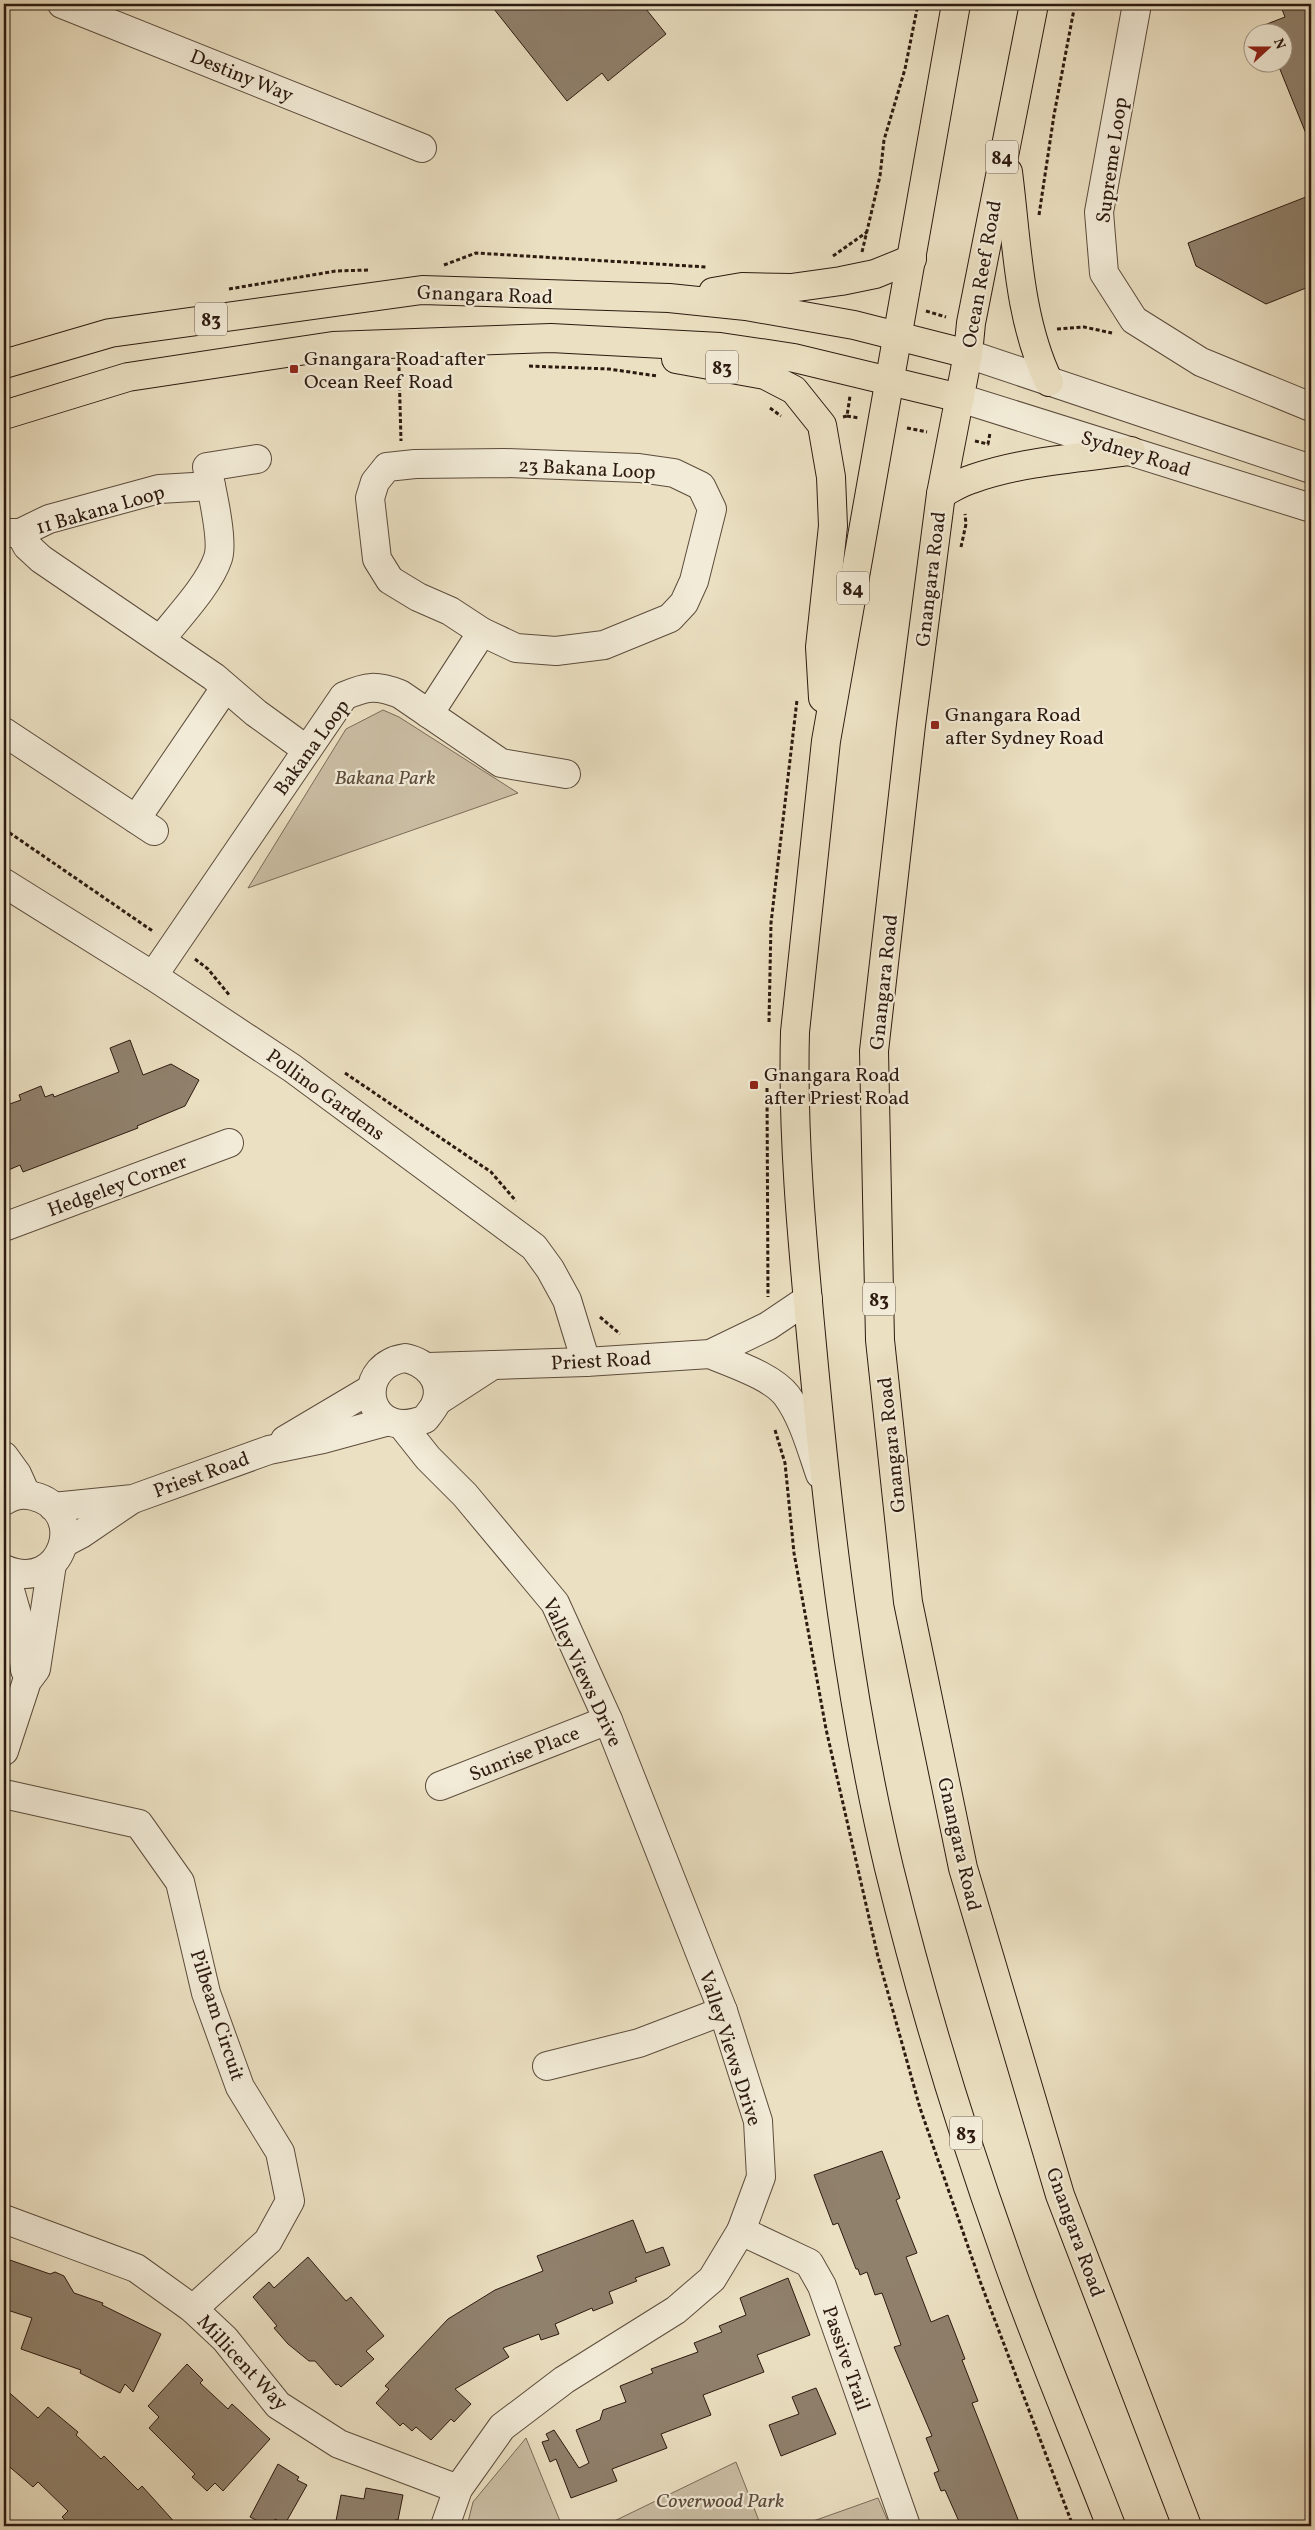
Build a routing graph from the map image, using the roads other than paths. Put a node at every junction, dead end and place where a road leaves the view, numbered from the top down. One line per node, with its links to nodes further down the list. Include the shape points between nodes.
1 (62, 4): 6 (street, Destiny Way)
2 (956, 4): 7 (main road, 84)
3 (1034, 4): 5 (main road, Ocean Reef Road / 84)
4 (1137, 4): 16 (street, Supreme Loop, via 1099,212 1104,273 1134,320 1201,362)
5 (1005, 143): 11 (main road, Ocean Reef Road / 84); 14 (main road, via 1030,332)
6 (422, 148)
7 (912, 259): 8 (main road, via 864,276 791,288 742,287); 9 (main road, 84)
8 (669, 298): 9 (main road, Gnangara Road / 83, via 746,306); 12 (main road, Gnangara Road / 83, via 422,290 110,333)
9 (898, 336): 11 (main road, Gnangara Road / 83); 13 (main road, 84)
10 (551, 338): 13 (main road, Gnangara Road / 83, via 720,346 794,358); 17 (main road, Gnangara Road / 83, via 333,346 128,377); 30 (main road, 83, via 765,375 794,390 822,425 831,477 833,526 820,648)
11 (968, 354): 14 (street, Sydney Road); 15 (main road, Ocean Reef Road / 83)
12 (4, 364)
13 (891, 381): 15 (main road, Gnangara Road); 30 (main road, 84)
14 (1049, 382): 20 (street, Sydney Road)
15 (960, 398): 18 (street, Sydney Road); 22 (main road, Gnangara Road / 83)
16 (1311, 407)
17 (4, 415)
18 (1132, 451): 22 (main road, via 998,471 970,479); 23 (street, Sydney Road)
19 (257, 458): 21 (street, via 207,467)
20 (1311, 469)
21 (211, 486): 24 (street, 11 Bakana Loop, via 159,489 49,519); 26 (street, via 219,556 209,575)
22 (941, 494): 66 (main road, Gnangara Road / 83, via 874,1051 880,1340 908,1602 963,1868 1060,2195)
23 (1311, 508)
24 (12, 533): 26 (street, 11 Bakana Loop, via 41,559)
25 (482, 632): 25 (street, 23 Bakana Loop, via 516,648 556,651 604,645 670,618 684,604 694,581 712,509 701,486 674,473 639,468 505,463 387,467 374,482 370,498 377,559 390,580 450,611); 28 (street)
26 (161, 639): 27 (street, 11 Bakana Loop, via 214,677)
27 (224, 688): 29 (street, via 145,825); 31 (street, 11 Bakana Loop)
28 (429, 714): 31 (street, Bakana Loop, via 400,694 383,687 364,687 344,696); 32 (street, Bakana Loop, via 501,763)
29 (4, 732)
30 (826, 741): 37 (main road, 83, via 795,1041 794,1076)
31 (307, 750): 34 (street, Bakana Loop)
32 (566, 774)
33 (4, 883): 34 (street, Pollino Gardens)
34 (152, 976): 39 (street, Pollino Gardens, via 292,1068 534,1247 567,1300)
35 (229, 1143): 36 (street, Hedgeley Corner)
36 (4, 1227)
37 (808, 1299): 38 (street, Priest Road, via 768,1326); 46 (main road, 83)
38 (710, 1354): 39 (street, Priest Road); 46 (street, Priest Road, via 765,1378 787,1395 805,1430)
39 (586, 1362): 40 (street, Priest Road)
40 (493, 1365): 41 (street, Priest Road); 43 (street, Priest Road)
41 (428, 1367): 42 (street, via 417,1360 392,1360 381,1367); 43 (street, via 436,1384)
42 (371, 1389): 43 (street, via 379,1413); 44 (street, Priest Road)
43 (413, 1416): 44 (street, Priest Road); 53 (street, Valley Views Drive, via 465,1495 555,1603)
44 (268, 1450): 48 (street, Priest Road)
45 (4, 1456): 47 (street, via 16,1474)
46 (825, 1489): 65 (main road, 83, via 859,1727 889,1867 932,2028 1005,2253)
47 (15, 1497): 49 (street, via 41,1498)
48 (133, 1499): 49 (street, Priest Road); 50 (street, Priest Road, via 81,1534)
49 (53, 1507): 50 (street, via 65,1531)
50 (58, 1554): 51 (street, Priest Road, via 42,1571 17,1574); 52 (street, via 36,1669)
51 (4, 1569): 52 (street, via 20,1625)
52 (27, 1681): 54 (street)
53 (608, 1720): 55 (street, Sunrise Place); 57 (street, Valley Views Drive)
54 (4, 1751)
55 (440, 1786)
56 (4, 1794): 61 (street, Pilbeam Circuit, via 139,1824 180,1882 206,1993 240,2087 280,2152 290,2201 268,2241)
57 (723, 2011): 58 (street, via 639,2044); 60 (street, Valley Views Drive, via 758,2120 761,2177)
58 (547, 2066)
59 (4, 2219): 61 (street, Millicent Way, via 136,2268)
60 (741, 2231): 62 (street, Valley Views Drive, via 712,2279 676,2310 564,2380 502,2427); 64 (street, Passive Trail, via 809,2263 814,2271)
61 (193, 2309): 62 (street, Millicent Way, via 225,2339 278,2405 339,2444)
62 (458, 2489): 63 (street, Valley Views Drive)
63 (445, 2526)
64 (906, 2526)
65 (1111, 2526)
66 (1187, 2526)

